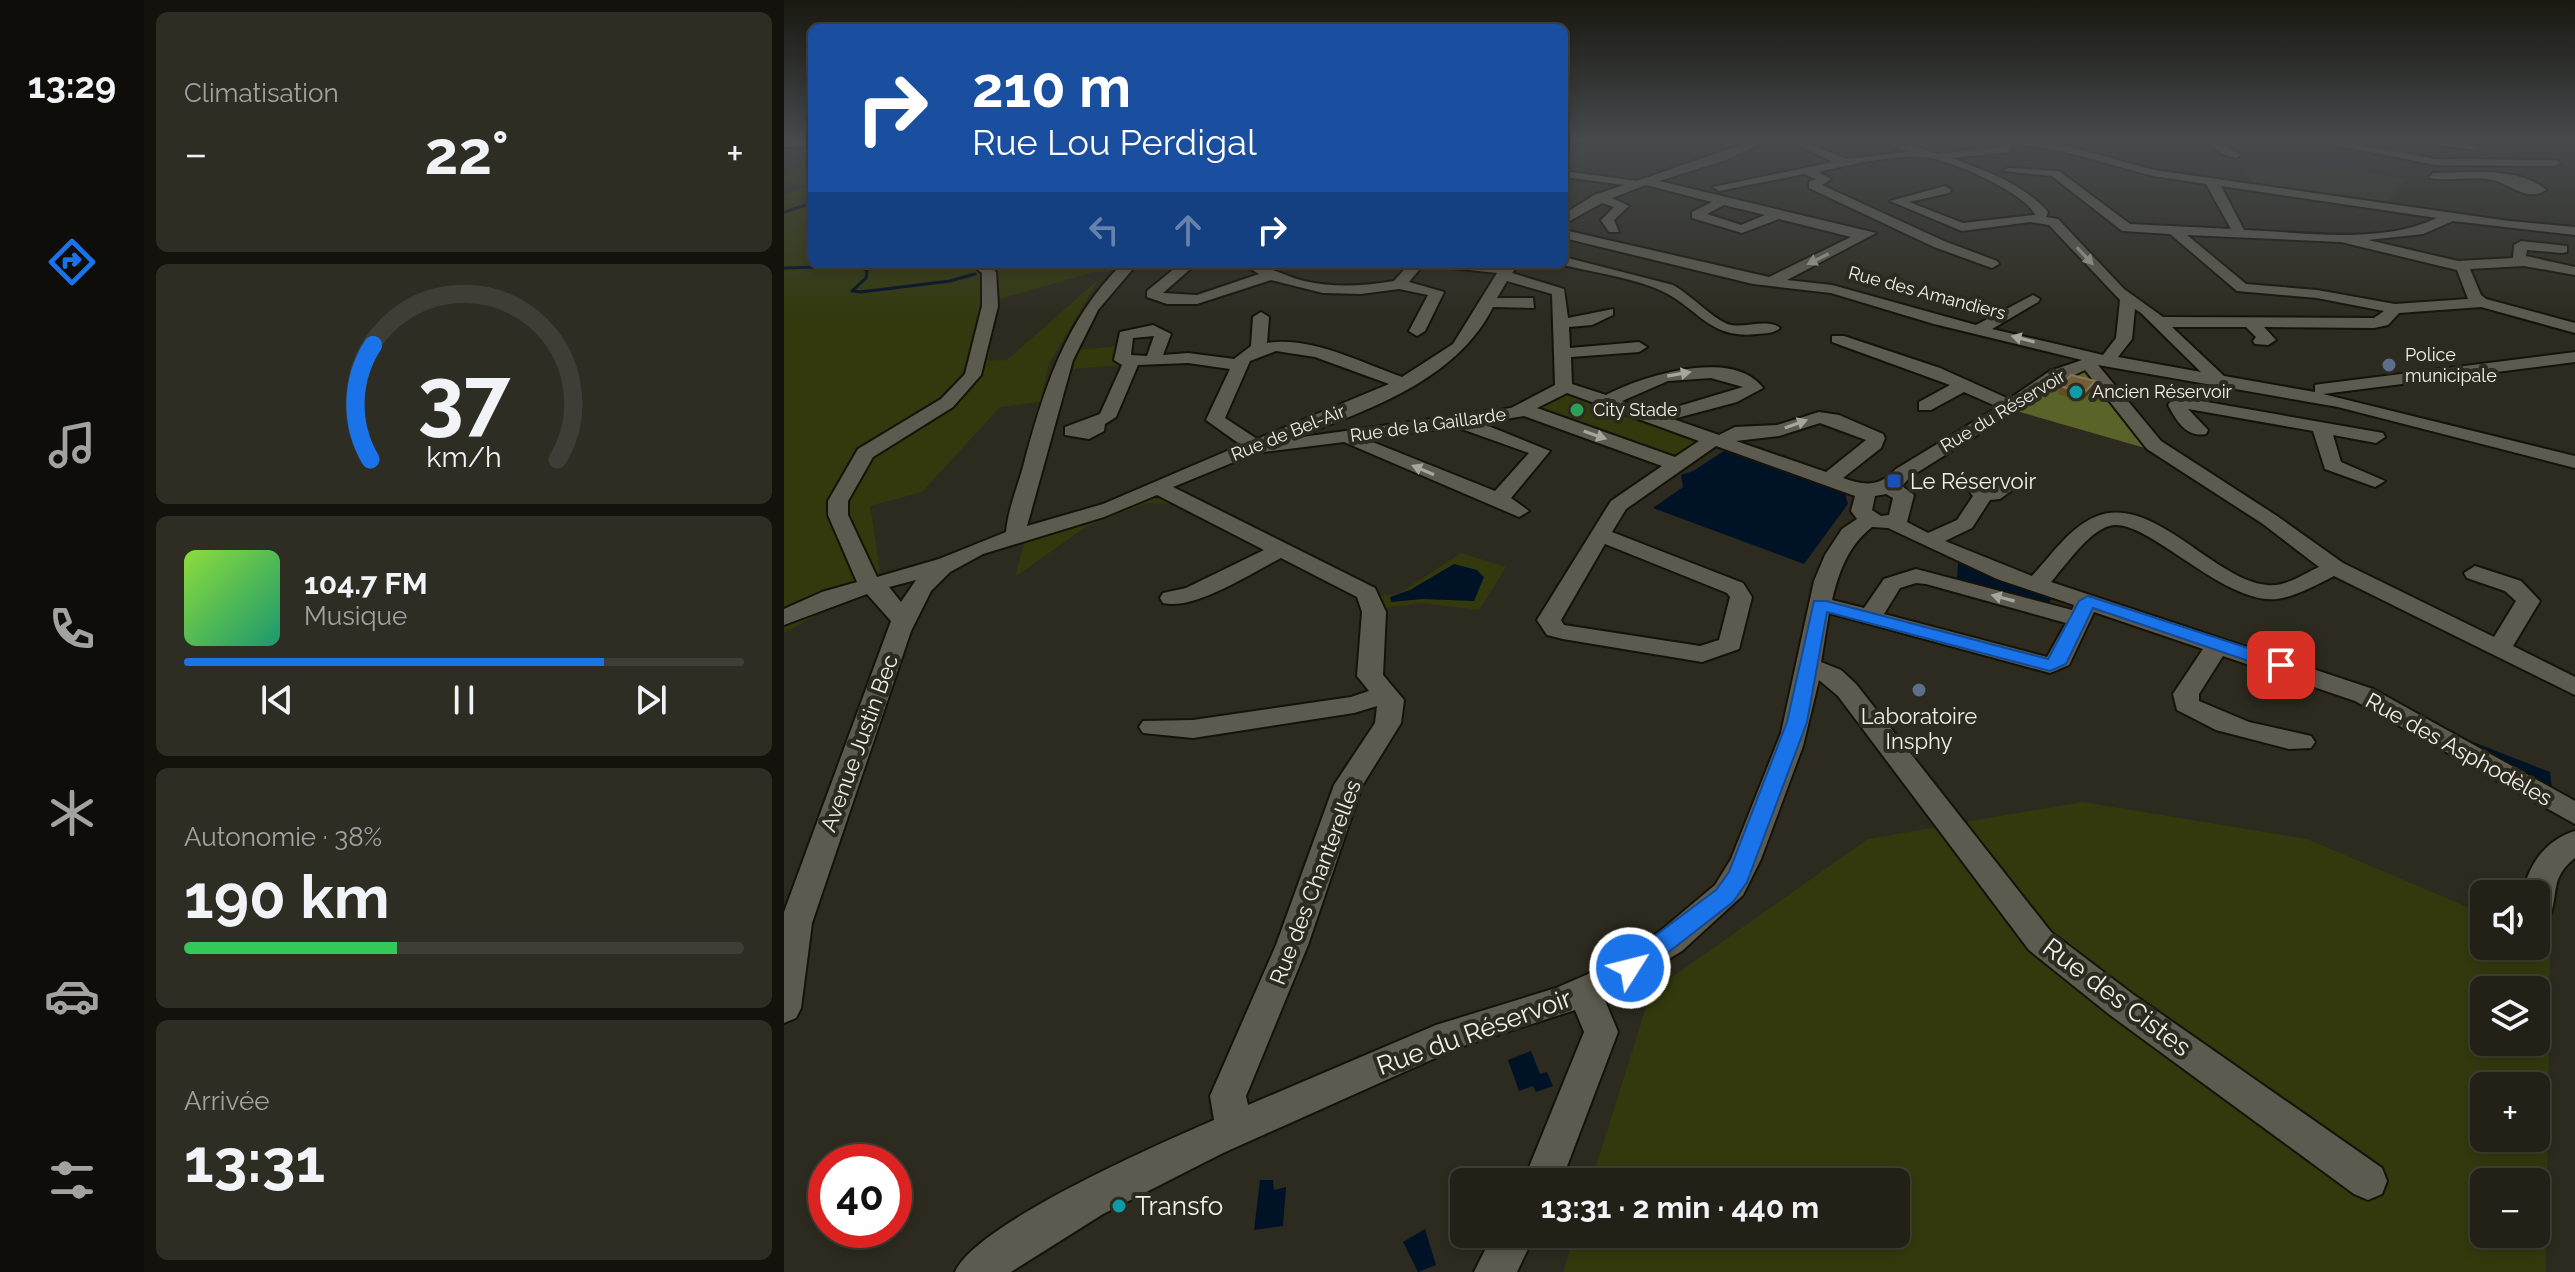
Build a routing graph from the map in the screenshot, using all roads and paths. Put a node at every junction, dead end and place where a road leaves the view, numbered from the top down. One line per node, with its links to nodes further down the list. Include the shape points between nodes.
1 (1594, 200): 16 (street)
2 (1607, 200): 19 (street, via 1622,204 1607,220)
3 (1724, 200): 13 (street, via 1696,215 1742,229)
4 (1725, 200): 13 (street)
5 (1847, 200): 18 (street)
6 (1898, 200): 15 (street)
7 (2030, 200): 17 (street, via 2042,212)
8 (2091, 200): 20 (street, via 2127,228)
9 (2223, 200): 23 (street)
10 (2346, 200): 14 (street)
11 (2441, 200): 14 (street, via 2435,209)
12 (2537, 212): 21 (street)
13 (1779, 214): 25 (street)
14 (2439, 214): 21 (street); 26 (street, via 2448,218 2433,227)
15 (1926, 216): 17 (street, via 1965,228); 18 (street)
16 (1568, 217)
17 (2040, 217): 43 (street, one-way to 43, via 2058,226)
18 (1895, 222): 25 (street); 30 (street)
19 (1614, 229)
20 (2173, 230): 23 (street); 47 (street, via 2242,288 2317,294)
21 (2556, 230): 22 (street)
22 (2575, 231)
23 (2239, 232): 26 (street)
24 (1568, 235): 40 (street, Rue des Amandiers)
25 (1864, 236): 40 (street, one-way to 40)
26 (2348, 239): 31 (street)
27 (2562, 249): 29 (street, via 2521,245 2519,257)
28 (1568, 262): 53 (street, via 1666,287 1724,330)
29 (2524, 262): 31 (street); 38 (street)
30 (1992, 264)
31 (2458, 265): 44 (street)
32 (984, 268): 108 (street, via 989,272 991,293 973,375 947,403 865,453 838,501 838,515)
33 (1126, 268): 101 (street, via 1088,309 1069,346)
34 (1184, 268): 39 (street, via 1152,294 1193,299 1235,291)
35 (1258, 268): 39 (street)
36 (1414, 268): 41 (street)
37 (1507, 270): 45 (street, Rue de Bel-Air); 51 (street, via 1557,290)
38 (2575, 271)
39 (1271, 275): 41 (street, via 1343,292)
40 (1771, 282): 55 (street, Rue des Amandiers, via 1832,289)
41 (1399, 285): 56 (street, via 1437,292)
42 (2033, 299): 55 (street)
43 (2128, 299): 50 (street); 64 (street, via 2124,339)
44 (2481, 302): 47 (street); 54 (street)
45 (1490, 303): 46 (street); 69 (street, Rue de Bel-Air, via 1462,347)
46 (1529, 305)
47 (2395, 309): 52 (street, via 2378,323)
48 (1608, 312): 51 (street, via 1587,322)
49 (1261, 317): 60 (street)
50 (2159, 322): 52 (street); 68 (street)
51 (1562, 323): 61 (street)
52 (2251, 323): 58 (street, via 2268,340)
53 (1772, 328)
54 (2575, 328)
55 (1978, 330): 64 (street, Rue des Amandiers, one-way to 55)
56 (1417, 331)
57 (1838, 339): 71 (street)
58 (2261, 341)
59 (1639, 347): 61 (street)
60 (1259, 349): 66 (street); 69 (street, via 1298,347)
61 (1563, 353): 72 (street)
62 (2575, 357): 73 (street)
63 (1153, 361): 65 (street); 65 (street, via 1163,334 1140,331 1126,335 1120,358); 66 (street, via 1188,358)
64 (2098, 361): 67 (street, Rue des Amandiers); 76 (street, Rue du Réservoir, via 2056,375); 105 (street, via 2154,445)
65 (1131, 363): 81 (street, via 1107,417)
66 (1239, 365): 89 (street, via 1215,420)
67 (2136, 365): 68 (street); 68 (street, via 2169,371)
68 (2209, 368): 70 (street)
69 (1400, 382): 84 (street, Rue de Bel-Air)
70 (2247, 384): 73 (street); 78 (street)
71 (1963, 385): 75 (street); 76 (street)
72 (1564, 388): 74 (street); 77 (street, Rue de la Gaillarde)
73 (2329, 393): 90 (street, via 2365,409)
74 (1607, 402): 79 (street); 79 (street, one-way to 79, via 1635,386 1684,372 1740,379 1754,388 1679,408)
75 (1925, 406)
76 (2011, 406): 95 (street, Rue du Réservoir, via 1935,451)
77 (1522, 409): 80 (street, Rue de la Gaillarde); 91 (street, one-way to 91)
78 (2239, 413): 82 (street); 83 (street, via 2177,405)
79 (1658, 419): 87 (street)
80 (1458, 421): 85 (street, Rue de la Gaillarde); 97 (street, via 1541,451)
81 (1095, 424)
82 (2322, 429): 86 (street); 93 (street, via 2332,465)
83 (2199, 430)
84 (1297, 431): 88 (street); 89 (street, Rue de Bel-Air)
85 (1349, 436): 88 (street, Rue de la Gaillarde); 97 (street, one-way to 85)
86 (2376, 437)
87 (1718, 441): 91 (street); 92 (street); 92 (street, one-way to 92, via 1819,417 1876,438)
88 (1314, 442): 89 (street, Rue de la Gaillarde)
89 (1256, 447): 94 (street, Rue de Bel-Air)
90 (2575, 462)
91 (1678, 465): 100 (street, via 1618,505)
92 (1829, 479): 99 (street)
93 (2375, 481)
94 (1157, 487): 101 (street, Rue de Bel-Air); 103 (street)
95 (1889, 488): 99 (street); 99 (street, via 1905,499 1901,516)
96 (1984, 494): 102 (street, via 1965,524)
97 (1495, 498): 98 (street)
98 (1519, 511)
99 (1875, 511): 102 (street, Rue des Asphodèles); 110 (street, Rue du Réservoir, via 1831,560)
100 (1601, 535): 100 (street, via 1549,620 1555,630 1702,654 1730,644 1741,597 1735,588)
101 (1016, 538): 104 (street, Avenue Justin Bec)
102 (1927, 541): 107 (street, Rue des Asphodèles)
103 (1283, 549): 109 (street, via 1193,593); 119 (street, via 1367,593 1374,612 1370,676)
104 (945, 564): 108 (street); 114 (street, Avenue Justin Bec, via 930,576)
105 (2335, 568): 107 (street, via 2280,591 2251,589 2143,528 2116,519 2099,523); 116 (street)
106 (2475, 573): 116 (street, via 2527,597)
107 (2036, 584): 111 (street, Rue des Asphodèles)
108 (869, 585): 113 (street); 114 (street)
109 (1171, 598)
110 (1820, 604): 112 (street); 117 (street, Rue du Réservoir)
111 (2083, 610): 112 (street, one-way to 112, via 1904,575 1896,578); 112 (street, via 2060,660 2050,665); 115 (street, Rue des Asphodèles)
112 (1871, 616)
113 (784, 618)
114 (903, 621): 126 (street, Avenue Justin Bec, via 796,923)
115 (2218, 644): 121 (street, via 2186,694 2186,704 2272,738); 122 (street, Rue des Asphodèles, via 2364,695)
116 (2500, 647): 118 (street)
117 (1811, 667): 125 (street, Rue du Réservoir, via 1797,722 1733,886 1630,968); 129 (street, Rue des Cistes, via 1847,690 2040,941)
118 (2575, 687)
119 (1387, 694): 120 (street, via 1354,705 1193,729); 127 (street, Rue des Chanterelles, via 1388,723 1348,785 1292,945 1228,1096)
120 (1152, 727)
121 (2302, 742)
122 (2575, 814)
123 (2575, 842): 124 (street, via 2550,861)
124 (2541, 880)
125 (1585, 991): 127 (street, Rue du Réservoir, via 1450,1036); 128 (street, via 1601,1032)
126 (784, 1008)
127 (1234, 1129): 131 (street, Rue du Réservoir, via 1069,1210)
128 (1548, 1168)
129 (2368, 1181)
130 (1508, 1248): 132 (street)
131 (976, 1272)
132 (1495, 1272)

